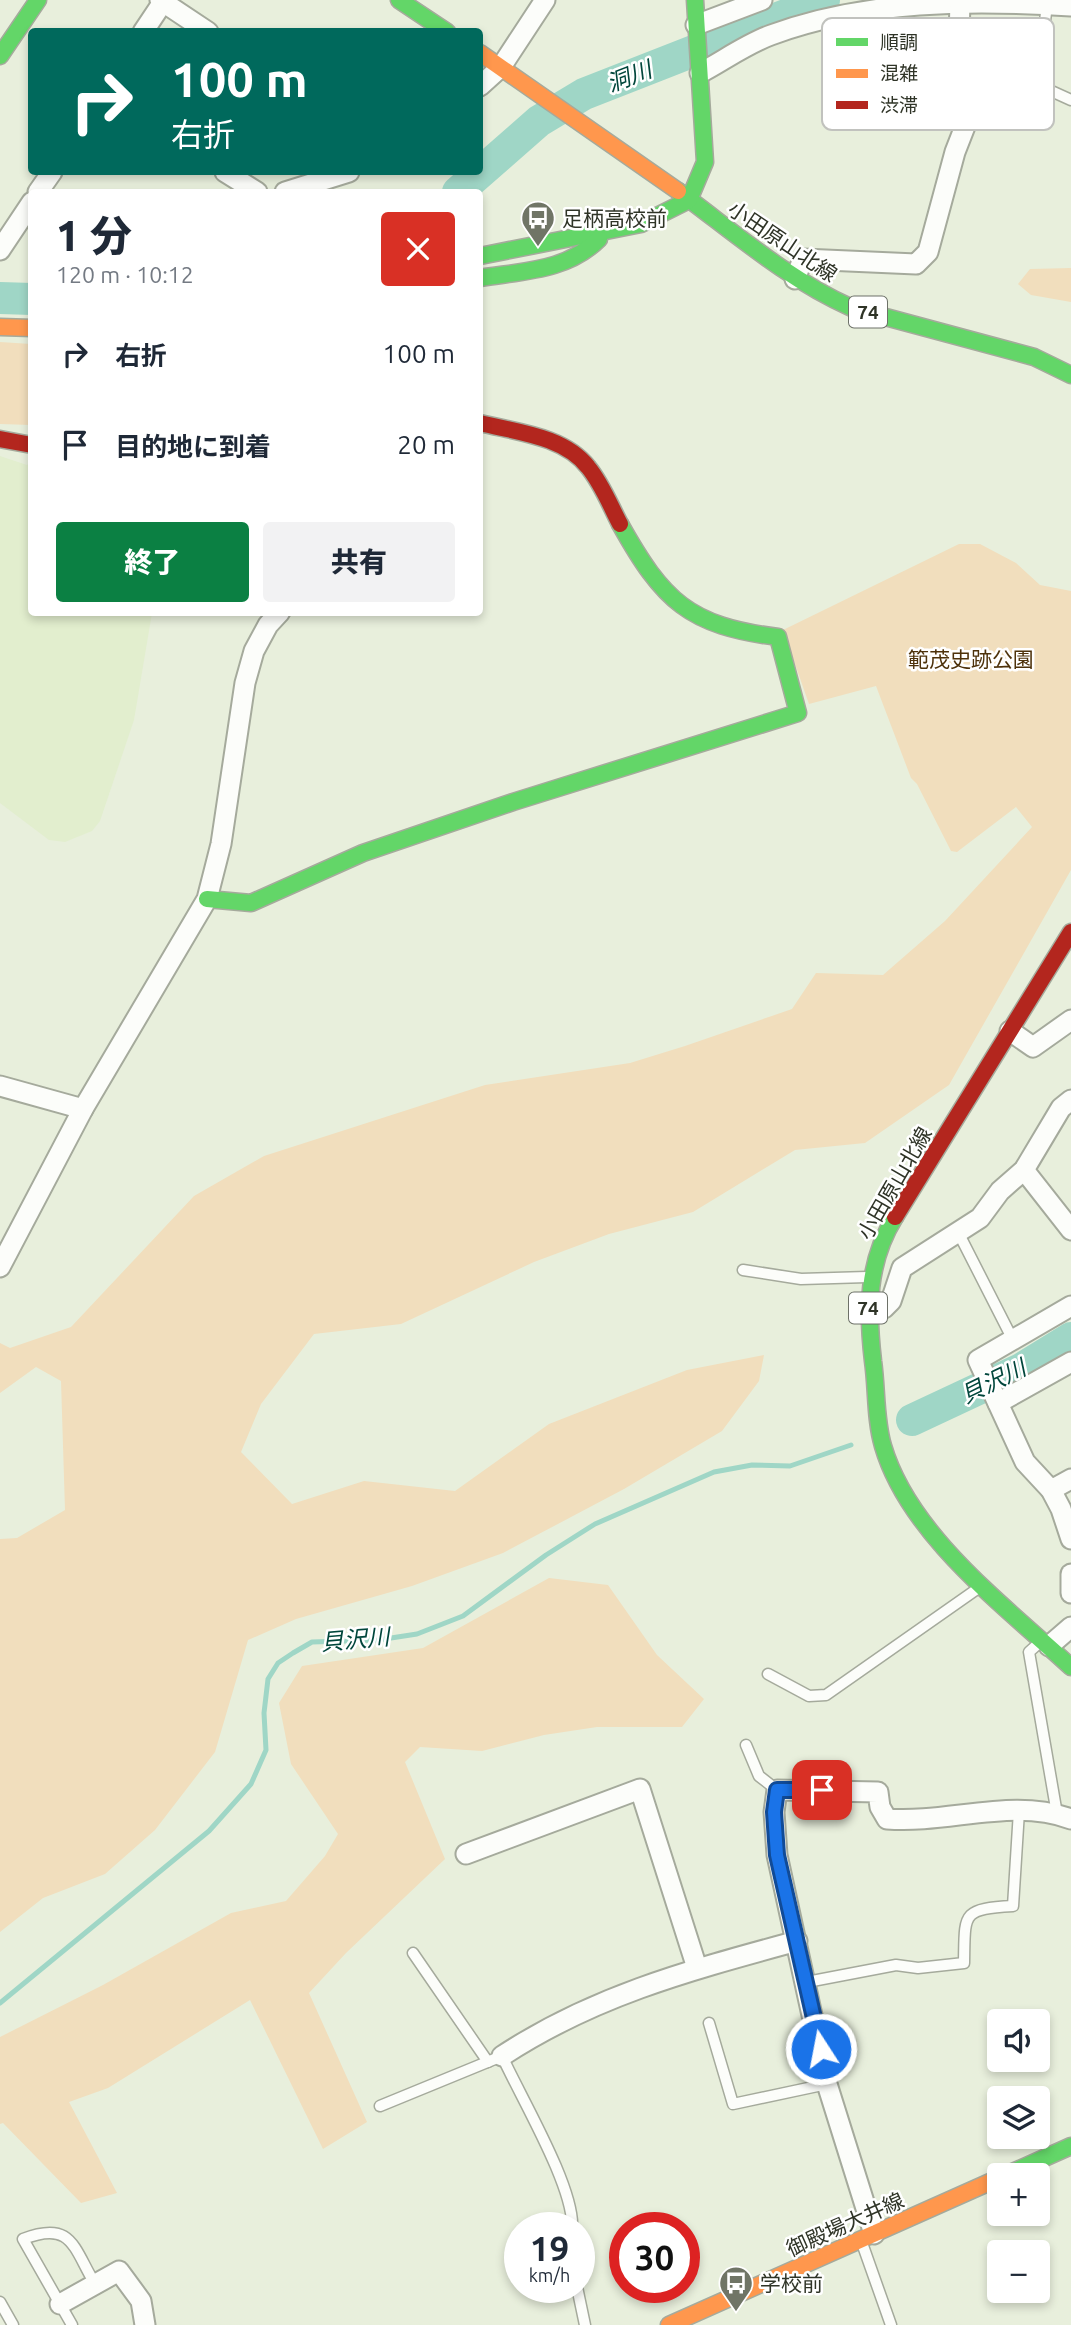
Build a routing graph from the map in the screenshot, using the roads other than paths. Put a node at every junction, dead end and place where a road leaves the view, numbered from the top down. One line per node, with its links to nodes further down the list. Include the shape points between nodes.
1 (38, 0): 18 (main road)
2 (399, 0): 16 (main road)
3 (545, 0): 19 (street)
4 (695, 0): 13 (main road)
5 (762, 0): 13 (street)
6 (162, 1): 14 (street); 15 (street)
7 (960, 2): 8 (street); 11 (street)
8 (1047, 5): 9 (street); 12 (lane)
9 (1071, 6)
10 (822, 18): 20 (street, via 767,37)
11 (823, 18)
12 (1045, 18)
13 (697, 26): 20 (main road)
14 (145, 28)
15 (202, 28)
16 (441, 28)
17 (483, 55): 19 (main road, 74)
18 (0, 56)
19 (503, 69): 21 (street); 29 (main road, 小田原山北線 / 74)
20 (700, 72): 29 (main road, via 705,162)
21 (483, 84)
22 (1054, 92): 23 (lane)
23 (1071, 100)
24 (964, 130): 35 (street, via 928,252 916,264 803,259)
25 (230, 175): 27 (street)
26 (339, 175): 28 (street)
27 (252, 189)
28 (295, 189)
29 (689, 200): 31 (main road, via 662,216); 35 (main road, 小田原山北線 / 74)
30 (28, 208): 32 (street)
31 (603, 234): 33 (main road); 34 (main road, via 589,252 557,265)
32 (0, 250)
33 (483, 255)
34 (483, 277)
35 (794, 279): 38 (main road, 小田原山北線 / 74, via 852,308 1034,357)
36 (0, 327): 37 (main road)
37 (28, 328)
38 (1070, 373)
39 (483, 424): 43 (main road, via 557,443 584,463 647,573 690,614 723,630 778,637 798,713 363,853 251,903)
40 (0, 439): 41 (main road)
41 (28, 444)
42 (276, 616): 43 (street, via 254,651 245,683 221,844)
43 (206, 899): 49 (street)
44 (1071, 932): 46 (main road, 小田原山北線 / 74)
45 (1071, 1020): 46 (street, via 1033,1047)
46 (1010, 1031): 55 (main road, 小田原山北線 / 74, via 883,1236)
47 (0, 1086): 49 (street)
48 (1071, 1100): 50 (street, via 1061,1108)
49 (83, 1109): 53 (street)
50 (1024, 1170): 51 (street); 52 (street)
51 (1070, 1226)
52 (959, 1234): 57 (street, via 902,1268 891,1301); 58 (lane)
53 (0, 1267)
54 (743, 1270): 55 (lane, via 802,1279)
55 (869, 1277): 57 (main road, 小田原山北線 / 74)
56 (1071, 1306): 58 (street)
57 (868, 1315): 65 (main road, 小田原山北線 / 74, via 883,1446 895,1477 925,1524)
58 (1013, 1340): 60 (street, via 978,1360)
59 (1071, 1362): 60 (street)
60 (998, 1403): 62 (street, via 1025,1462)
61 (1071, 1479): 62 (street)
62 (1051, 1490): 63 (street)
63 (1071, 1539)
64 (1071, 1574): 66 (street)
65 (984, 1584): 68 (main road, 小田原山北線 / 74); 70 (lane, via 826,1695 808,1696)
66 (1071, 1593)
67 (1071, 1627): 68 (street)
68 (1046, 1643): 69 (main road, 小田原山北線 / 74); 74 (lane, via 1029,1653)
69 (1071, 1667)
70 (768, 1674)
71 (746, 1745): 72 (lane, via 759,1776)
72 (777, 1790): 73 (street, via 878,1792 887,1819); 76 (street, via 777,1855)
73 (1019, 1811): 74 (street); 79 (lane, via 1013,1906 971,1913 965,1923 964,1963 918,1968 896,1965)
74 (1064, 1817)
75 (466, 1854): 78 (street, via 640,1789)
76 (797, 1941): 78 (street); 79 (street)
77 (413, 1953): 81 (lane)
78 (697, 1968): 81 (street, via 598,2002)
79 (807, 1982): 82 (street)
80 (709, 2023): 82 (lane, via 733,2104)
81 (495, 2059): 83 (lane); 87 (lane)
82 (827, 2084): 88 (street)
83 (380, 2106)
84 (1071, 2146): 85 (main road)
85 (1033, 2163)
86 (987, 2183): 88 (main road, 御殿場大井線)
87 (572, 2212)
88 (868, 2236): 97 (main road, 御殿場大井線); 98 (lane)
89 (95, 2284): 92 (street); 92 (lane, via 68,2238 58,2231 23,2239); 95 (street, via 119,2270 141,2301)
90 (0, 2302): 93 (lane)
91 (580, 2303): 96 (lane)
92 (60, 2304): 94 (lane)
93 (13, 2325)
94 (72, 2325)
95 (145, 2325)
96 (585, 2325)
97 (669, 2325)
98 (891, 2325)

